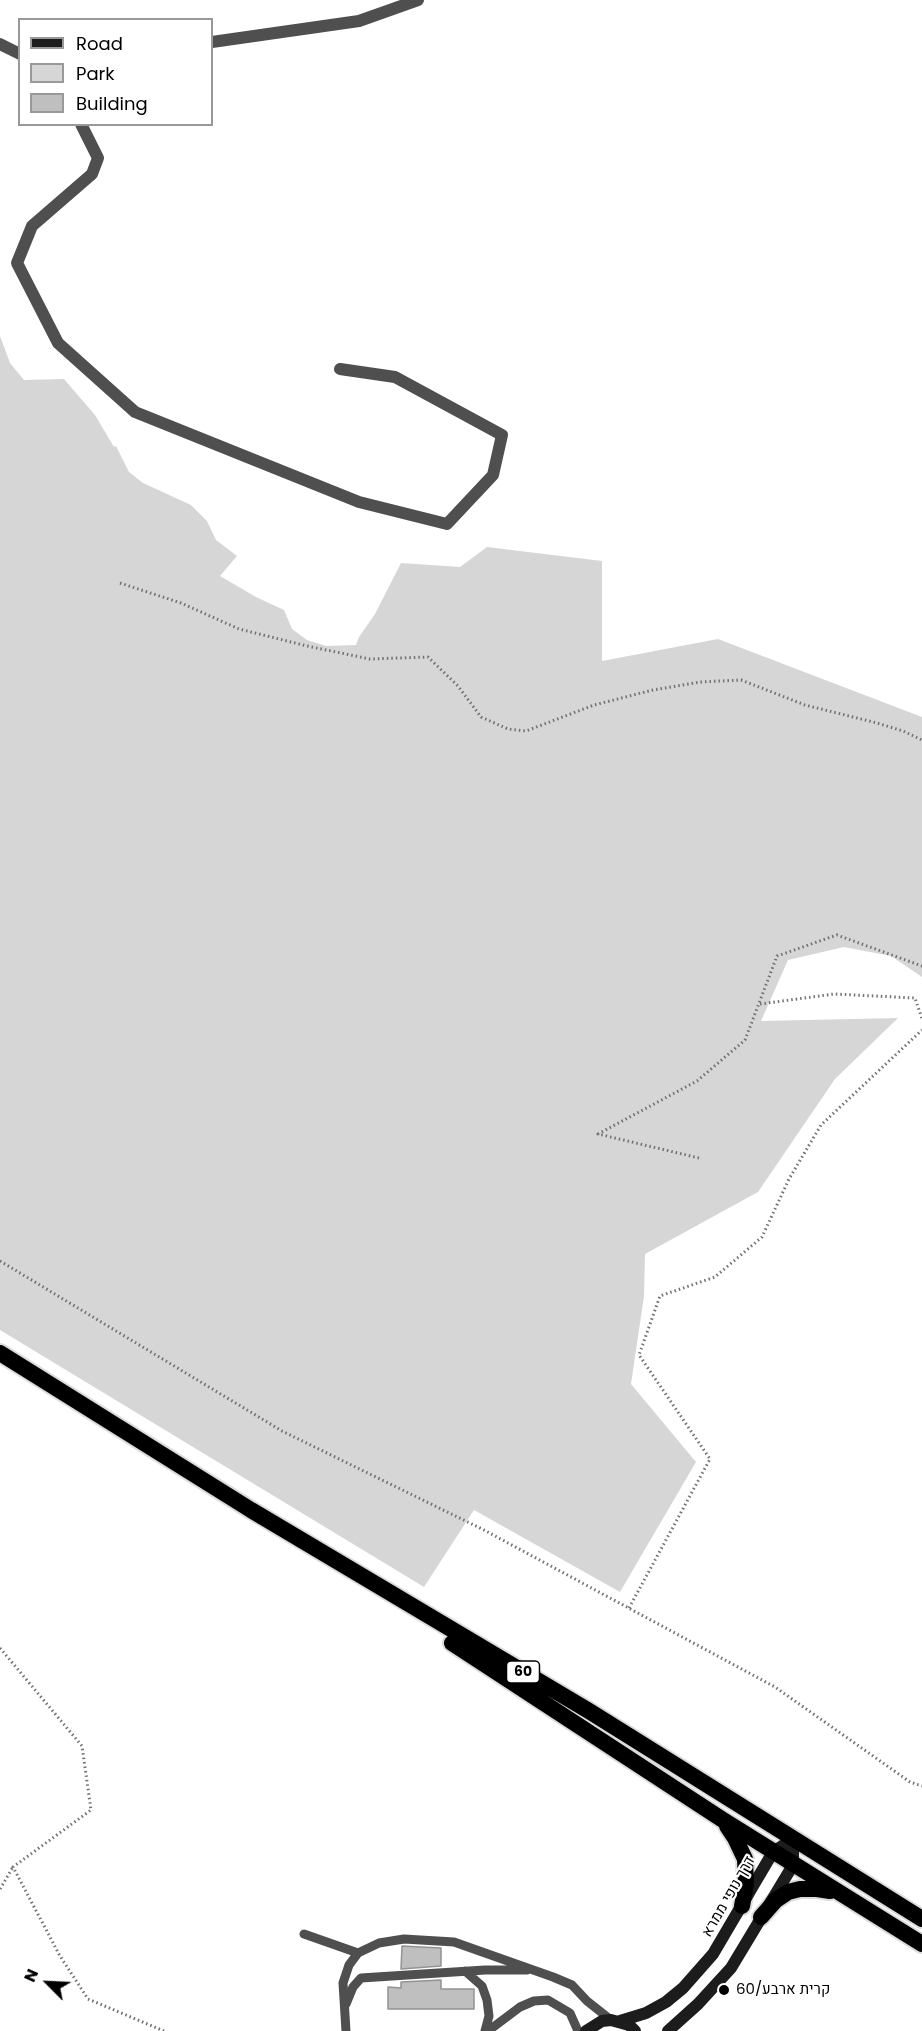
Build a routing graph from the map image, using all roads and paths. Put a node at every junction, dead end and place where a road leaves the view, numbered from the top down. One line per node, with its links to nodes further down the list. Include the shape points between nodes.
1 (418, 0): 2 (street, via 359,21)
2 (213, 42)
3 (0, 44): 4 (street)
4 (18, 53)
5 (82, 126): 6 (street, via 98,158 92,174 32,226 17,263 58,343 135,412 359,502 447,524 493,475 502,435 395,377)
6 (340, 369)
7 (120, 583): 8 (path, via 181,603 239,629 307,646 370,658 428,657 458,686 481,717 508,729 526,731 594,705 653,690 741,680 805,705 877,723)
8 (922, 740)
9 (922, 966): 10 (path, via 837,935 777,956)
10 (759, 1004): 11 (path, via 834,994 915,998); 13 (path, via 745,1040 697,1081 598,1134)
11 (922, 1019)
12 (922, 1030): 17 (path, via 821,1125 789,1179 762,1237 715,1277 660,1296 639,1355 710,1459)
13 (699, 1158)
14 (0, 1261): 17 (path, via 282,1431 484,1530)
15 (0, 1353): 16 (highway, 60)
16 (251, 1510): 20 (highway, 60); 21 (highway, 60, via 589,1711)
17 (629, 1608): 19 (path, via 775,1687 910,1782)
18 (0, 1648): 24 (path, via 82,1746 91,1810)
19 (922, 1786)
20 (723, 1820): 22 (highway, 60); 27 (highway, via 745,1858)
21 (793, 1839): 22 (main road, דרך נופי ממרא); 23 (main road); 29 (highway, 60)
22 (773, 1852): 23 (highway, 60); 27 (main road, דרך נופי ממרא)
23 (793, 1865): 26 (highway, 60); 28 (main road)
24 (13, 1867): 25 (path); 37 (path, via 60,1956 88,1999)
25 (0, 1889)
26 (836, 1893): 28 (highway, via 817,1888 788,1892); 31 (highway, 60)
27 (742, 1906): 36 (main road, דרך נופי ממרא, via 713,1954 682,1988 646,2013)
28 (761, 1917): 44 (main road, via 731,1968)
29 (922, 1919)
30 (304, 1934): 32 (lane)
31 (922, 1944)
32 (358, 1953): 33 (lane, via 379,1943 404,1939 454,1942); 35 (lane, via 343,1983)
33 (535, 1970): 34 (lane); 36 (lane, via 572,1985 586,2001)
34 (465, 1971): 35 (lane, via 361,1978); 40 (lane, via 483,1986 489,2016)
35 (345, 2006): 38 (lane); 39 (lane)
36 (615, 2020): 42 (main road, דרך נופי ממרא, via 602,2021); 43 (main road)
37 (164, 2031)
38 (346, 2031)
39 (351, 2031)
40 (487, 2031): 41 (lane, via 520,2007 548,2000 570,2013)
41 (578, 2031)
42 (586, 2031)
43 (635, 2031)
44 (668, 2031)

